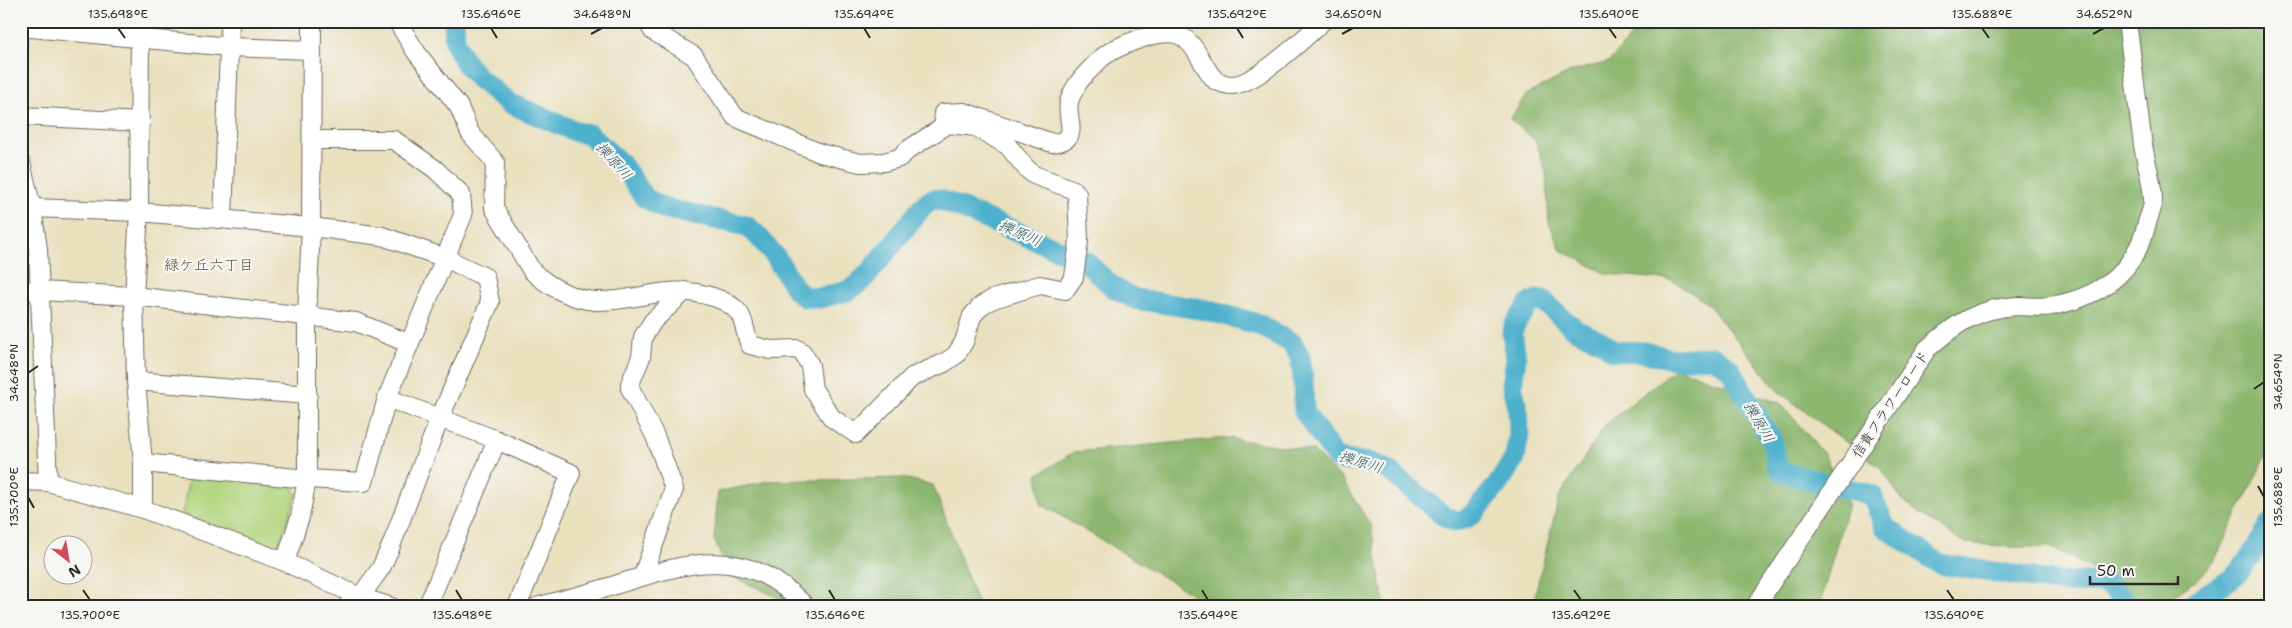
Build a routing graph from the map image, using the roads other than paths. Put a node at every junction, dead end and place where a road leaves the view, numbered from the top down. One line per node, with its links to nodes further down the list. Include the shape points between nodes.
1 (230, 21): 9 (street)
2 (312, 21): 10 (street)
3 (397, 21): 22 (street, via 416,52 459,107 470,133 495,162 494,208 536,274 561,291 594,301)
4 (648, 21): 13 (street, via 653,31 694,56 735,117 820,153 860,163 884,162 899,158)
5 (1323, 21): 13 (street, via 1277,62 1230,85 1216,81 1190,43 1179,34 1166,32 1135,41 1103,57 1077,84 1068,103 1070,134 1061,142 1052,143 964,112 944,113 944,121)
6 (2127, 21): 45 (street, 信貴フラワーロード, via 2153,202 2142,244 2130,263 2116,278 2074,302 2046,307 1994,309 1969,317 1949,329 1927,349)
7 (21, 26): 8 (street)
8 (140, 29): 9 (street); 12 (street)
9 (230, 47): 10 (street); 18 (street)
10 (312, 50): 14 (street)
11 (21, 116): 12 (street)
12 (141, 122): 17 (street)
13 (948, 124): 22 (street, via 976,127 1008,146 1034,175 1074,190 1077,194 1078,241 1074,277 1065,290 1040,285 993,299 982,306 972,316 956,355 912,377 856,434 832,418 812,389 810,365 802,352 750,345 740,314 733,307 721,299)
14 (312, 140): 19 (street); 20 (street, via 394,140 435,169 461,194 463,214)
15 (21, 163): 16 (street)
16 (32, 208): 17 (street); 23 (street, via 38,249)
17 (139, 212): 18 (street); 24 (street)
18 (223, 219): 19 (street)
19 (311, 227): 20 (street, via 382,236); 25 (street)
20 (446, 258): 26 (street); 30 (street, via 485,277 490,302)
21 (21, 290): 23 (street)
22 (685, 290): 38 (street, via 653,321 643,336 641,357 630,384 655,436 674,489 645,569)
23 (39, 291): 24 (street); 35 (street)
24 (134, 296): 25 (street); 27 (street)
25 (307, 316): 26 (street, via 356,322); 28 (street)
26 (410, 344): 29 (street)
27 (136, 381): 28 (street); 32 (street)
28 (308, 395): 33 (street)
29 (387, 398): 30 (street); 33 (street, via 364,482)
30 (439, 420): 31 (street); 39 (street, via 391,546 380,568)
31 (497, 440): 41 (street); 42 (street, via 571,473)
32 (143, 463): 33 (street); 36 (street)
33 (307, 479): 37 (street, via 300,518)
34 (21, 481): 35 (street)
35 (48, 482): 36 (street)
36 (143, 509): 37 (street)
37 (285, 562): 39 (street)
38 (646, 574): 43 (street); 44 (street, via 692,564 739,566 778,581)
39 (353, 602): 40 (street)
40 (392, 607)
41 (427, 607)
42 (517, 607)
43 (537, 607)
44 (806, 607)
45 (1755, 607)

